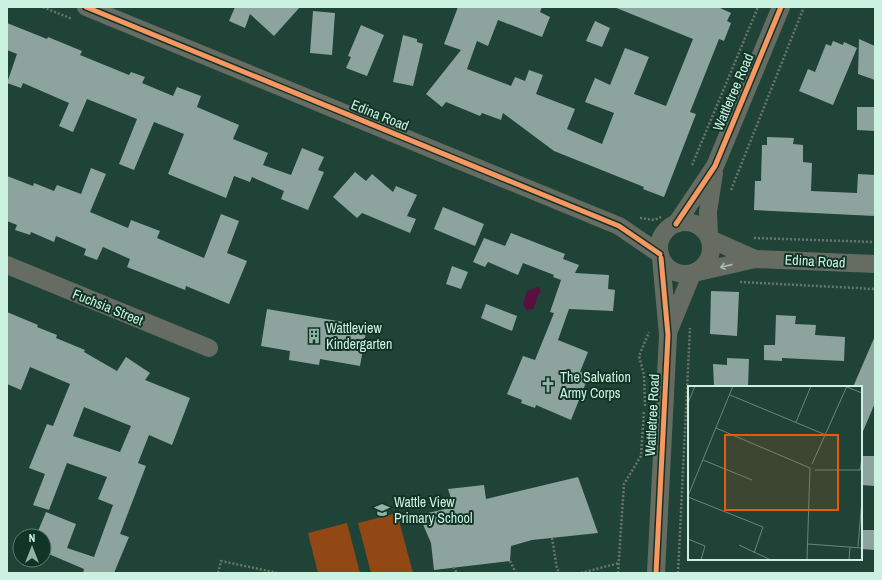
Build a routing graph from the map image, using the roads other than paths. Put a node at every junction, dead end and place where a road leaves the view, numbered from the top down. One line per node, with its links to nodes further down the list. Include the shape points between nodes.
1 (86, 7): 4 (street, Edina Road)
2 (781, 7): 3 (street, Wattletree Road)
3 (715, 166): 5 (street, Wattletree Road); 6 (street, Wattletree Road, via 708,212)
4 (619, 226): 5 (street, Edina Road); 7 (street, Edina Road)
5 (671, 227): 6 (street, via 691,222 698,225); 7 (street, via 660,241)
6 (709, 237): 8 (street, Edina Road); 11 (street, via 711,254 708,261)
7 (660, 256): 11 (street, via 664,264 677,273); 12 (street, Wattletree Road)
8 (755, 259): 9 (street, Edina Road); 11 (street, Edina Road, one-way to 11)
9 (875, 264)
10 (7, 265): 13 (street, Fuchsia Street)
11 (695, 273): 12 (street, Wattletree Road)
12 (668, 335): 14 (street, Wattletree Road)
13 (209, 348)
14 (656, 573)

